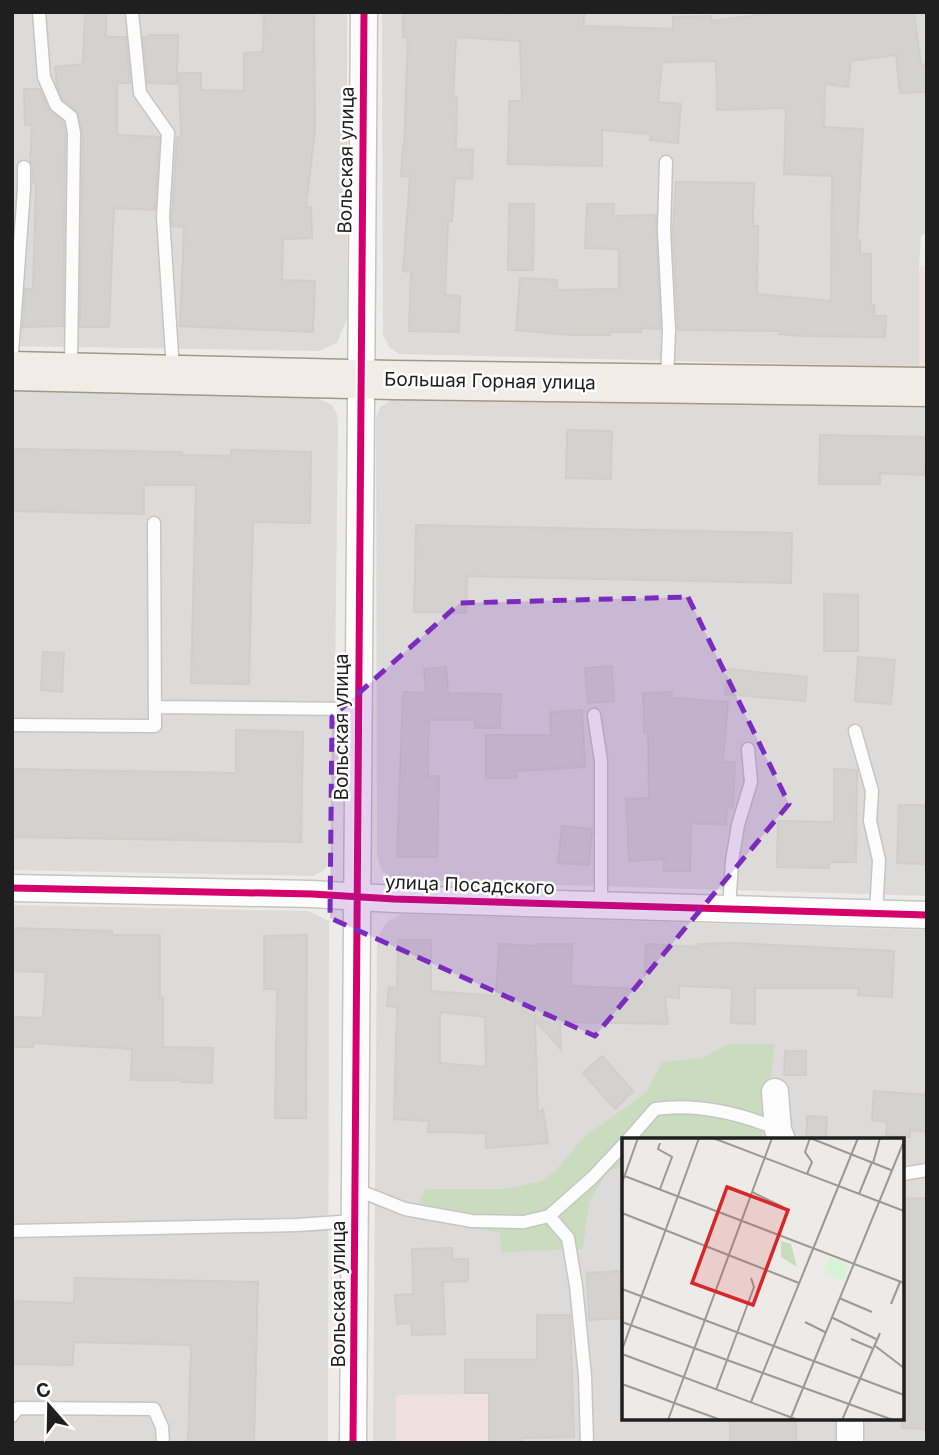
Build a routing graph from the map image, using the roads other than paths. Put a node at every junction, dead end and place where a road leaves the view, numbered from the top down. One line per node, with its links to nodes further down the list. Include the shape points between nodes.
1 (39, 12): 8 (lane, via 44,77 56,105 71,117 74,133)
2 (132, 12): 9 (lane, via 141,93 168,133 163,218)
3 (364, 12): 10 (street, Вольская улица)
4 (666, 162): 11 (lane)
5 (24, 167): 6 (lane)
6 (12, 353)
7 (12, 371): 8 (main road, Большая Горная улица)
8 (71, 372): 9 (main road, Большая Горная улица)
9 (174, 374): 10 (main road, Большая Горная улица)
10 (361, 379): 11 (main road, Большая Горная улица); 15 (street, Вольская улица)
11 (667, 383): 12 (main road, Большая Горная улица)
12 (927, 387)
13 (154, 523): 14 (lane)
14 (155, 708): 15 (lane); 17 (lane, via 155,726)
15 (357, 709): 21 (street, Вольская улица)
16 (594, 715): 22 (lane, via 601,761)
17 (12, 725)
18 (855, 731): 24 (lane, via 872,792 870,821 879,860)
19 (748, 748): 23 (lane, via 751,782 738,825)
20 (12, 888): 21 (street, улица Посадского)
21 (356, 896): 22 (street, улица Посадского); 32 (street, Вольская улица)
22 (601, 905): 23 (street, улица Посадского)
23 (729, 909): 24 (street, улица Посадского)
24 (876, 913): 25 (street, улица Посадского)
25 (927, 915)
26 (775, 1092): 27 (street)
27 (780, 1135): 28 (lane, via 752,1118 679,1105 654,1109)
28 (630, 1138)
29 (622, 1146): 33 (lane)
30 (927, 1170): 31 (lane)
31 (904, 1174)
32 (355, 1189): 33 (lane, via 405,1209 472,1221 524,1222); 34 (street, Вольская улица)
33 (549, 1216): 40 (lane, via 568,1238 585,1376)
34 (354, 1221): 35 (lane); 39 (street, Вольская улица)
35 (12, 1231)
36 (12, 1416): 38 (lane, via 18,1408 154,1409)
37 (850, 1420): 41 (street)
38 (163, 1443)
39 (353, 1443)
40 (587, 1443)
41 (850, 1443)

